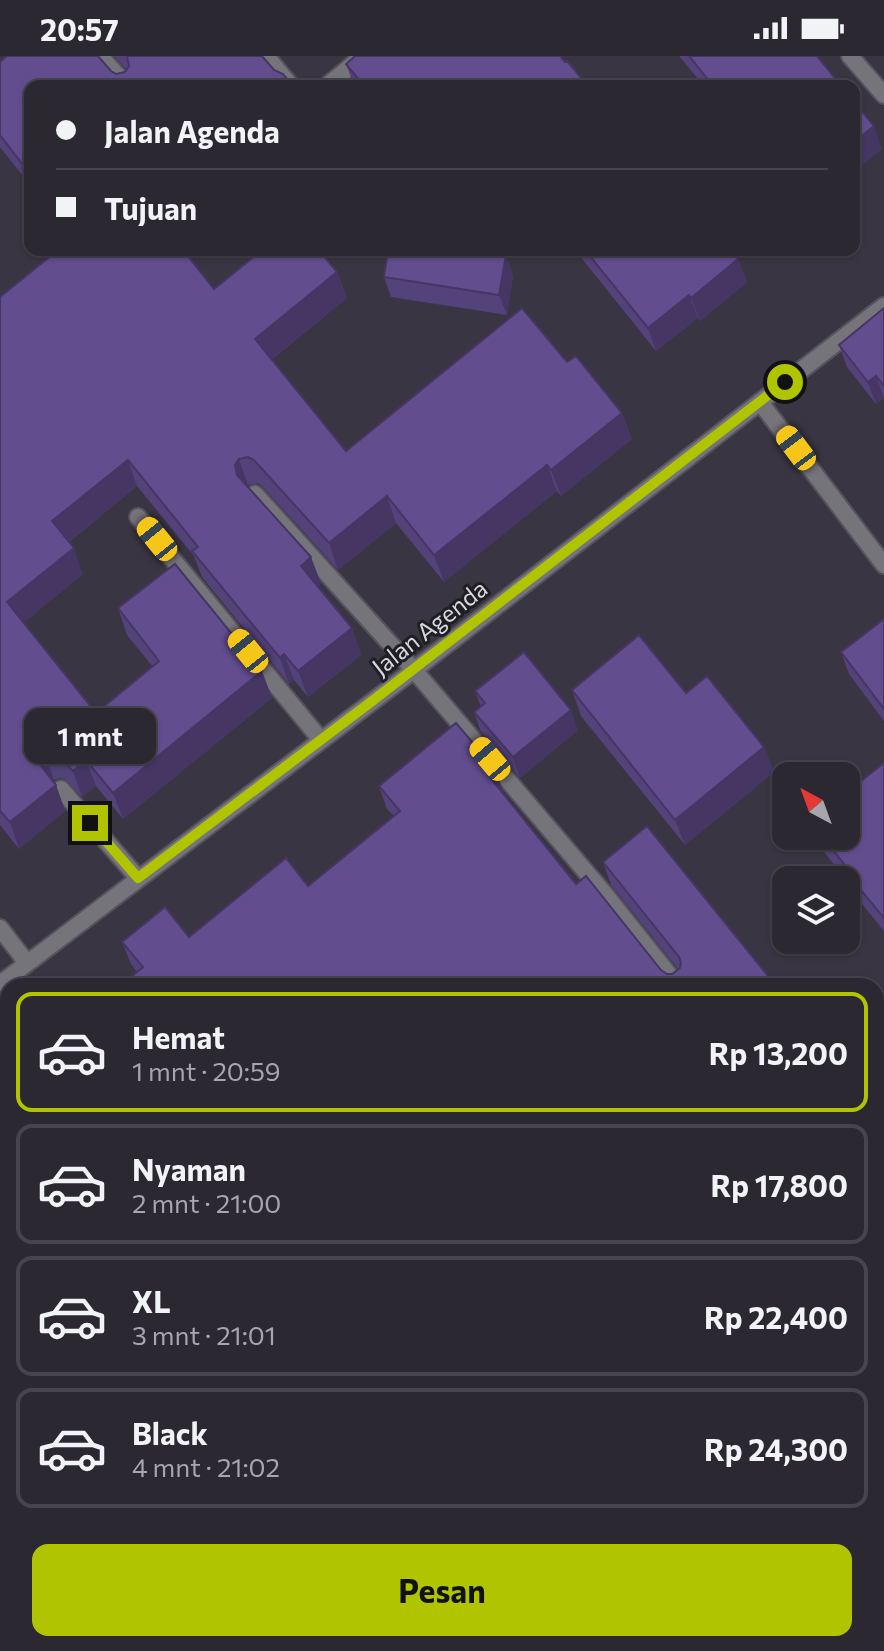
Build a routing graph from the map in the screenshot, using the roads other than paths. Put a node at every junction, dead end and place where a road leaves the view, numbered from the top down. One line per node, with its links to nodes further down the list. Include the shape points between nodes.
1 (100, 56): 5 (street)
2 (266, 56): 6 (street)
3 (363, 56): 7 (street)
4 (850, 56): 8 (street)
5 (122, 80)
6 (286, 80)
7 (334, 80)
8 (884, 95)
9 (884, 306): 10 (street, Jalan Agenda)
10 (760, 402): 13 (street); 14 (street, Jalan Agenda)
11 (255, 494): 14 (street)
12 (138, 517): 15 (street)
13 (884, 565)
14 (414, 670): 15 (street, Jalan Agenda); 21 (street)
15 (321, 740): 17 (street, Jalan Agenda)
16 (61, 789): 17 (street)
17 (138, 878): 19 (street, Jalan Agenda)
18 (0, 928): 19 (street)
19 (27, 963): 20 (street, Jalan Agenda)
20 (8, 978)
21 (672, 978)

